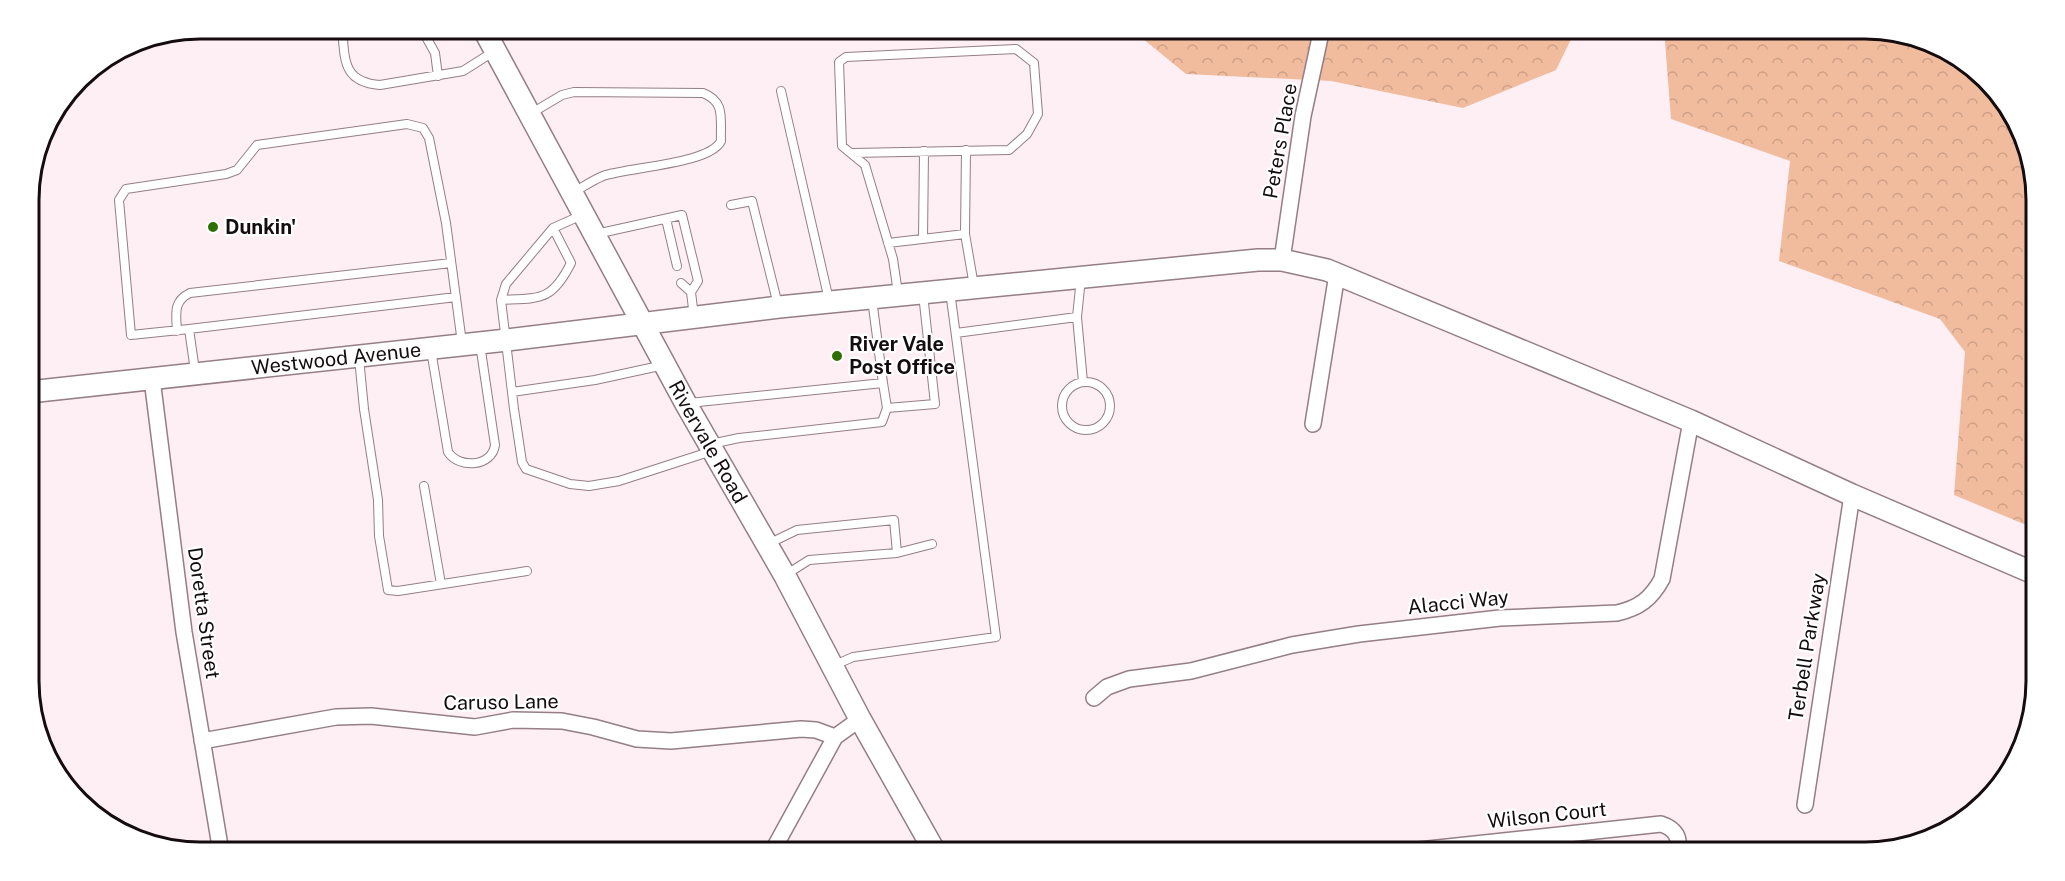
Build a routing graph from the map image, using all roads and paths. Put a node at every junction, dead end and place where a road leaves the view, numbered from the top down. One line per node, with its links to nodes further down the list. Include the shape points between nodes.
1 (343, 39): 6 (lane, via 346,64 358,80 380,85)
2 (427, 39): 6 (lane, via 435,53)
3 (489, 39): 5 (street, Rivervale Road)
4 (1320, 39): 21 (street, Peters Place, via 1303,116)
5 (495, 51): 6 (lane, via 463,71); 8 (street, Rivervale Road)
6 (438, 76)
7 (781, 91): 35 (lane)
8 (530, 114): 12 (street, Rivervale Road); 12 (lane, via 574,92 703,93 719,104 722,141 714,150 695,158 601,177)
9 (966, 150): 10 (lane); 11 (lane, via 1008,150 1027,134 1038,114 1034,63 1016,49 842,59 840,141); 17 (lane)
10 (924, 151): 11 (lane); 19 (lane)
11 (852, 153): 20 (lane, via 865,165)
12 (572, 192): 14 (street, Rivervale Road)
13 (731, 205): 36 (lane, via 752,201)
14 (584, 214): 16 (lane); 18 (street, Rivervale Road)
15 (666, 219): 18 (lane); 23 (lane); 29 (lane, via 682,215 698,281)
16 (553, 228): 34 (lane, via 506,284); 34 (lane, via 571,263 555,290 542,297)
17 (965, 234): 19 (lane); 27 (lane)
18 (595, 235): 39 (street, Rivervale Road)
19 (923, 239): 20 (lane)
20 (888, 243): 31 (lane)
21 (1282, 260): 24 (street, Westwood Avenue); 25 (street, Westwood Avenue)
22 (452, 262): 32 (lane); 41 (lane, via 190,293 176,306); 41 (lane, via 429,138 423,128 407,124 257,146 237,170 126,189 120,196 131,335)
23 (677, 266)
24 (1337, 274): 56 (street, Westwood Avenue); 57 (street)
25 (1081, 277): 27 (street, Westwood Avenue); 37 (lane)
26 (681, 284): 29 (lane)
27 (975, 288): 28 (street, Westwood Avenue)
28 (950, 290): 30 (street, Westwood Avenue); 42 (lane)
29 (691, 292): 38 (lane)
30 (923, 293): 31 (street, Westwood Avenue); 55 (lane, via 935,404)
31 (898, 295): 33 (street, Westwood Avenue)
32 (456, 297): 40 (lane); 44 (lane)
33 (871, 298): 35 (street, Westwood Avenue); 51 (lane)
34 (501, 300): 43 (lane)
35 (830, 302): 36 (street, Westwood Avenue)
36 (779, 307): 38 (street, Westwood Avenue)
37 (1077, 317): 42 (lane); 50 (lane)
38 (694, 318): 39 (street, Westwood Avenue)
39 (643, 324): 43 (street, Westwood Avenue); 47 (street, Rivervale Road)
40 (189, 329): 41 (lane); 48 (lane)
41 (177, 331)
42 (956, 333): 68 (lane, via 996,637 853,657)
43 (507, 340): 44 (street, Westwood Avenue); 53 (lane)
44 (471, 344): 45 (street, Westwood Avenue); 45 (lane, via 495,445 490,457 469,464 448,453)
45 (431, 348): 46 (street, Westwood Avenue)
46 (359, 356): 48 (street, Westwood Avenue); 67 (lane, via 388,590)
47 (665, 364): 53 (lane, via 595,380); 54 (street, Rivervale Road)
48 (195, 375): 49 (street, Westwood Avenue)
49 (152, 379): 52 (street, Westwood Avenue); 72 (street, Doretta Street)
50 (1083, 382): 50 (lane, via 1065,394 1062,408 1074,426 1090,429 1104,422 1109,399 1099,386)
51 (883, 384): 54 (lane); 55 (lane)
52 (39, 391)
53 (512, 392): 58 (lane, via 526,469 570,484 589,486 619,481)
54 (686, 404): 58 (street, Rivervale Road)
55 (887, 408): 58 (lane, via 882,422 740,438)
56 (1691, 421): 60 (street, Westwood Avenue); 69 (street, Alacci Way, via 1662,579 1645,603 1632,610 1500,618 1359,634 1292,645 1191,671 1130,679 1107,687)
57 (1313, 424)
58 (712, 447): 61 (street, Rivervale Road)
59 (424, 486): 67 (lane)
60 (1852, 495): 64 (street, Westwood Avenue); 73 (street, Terbell Parkway)
61 (767, 544): 63 (lane, via 797,530 894,520); 66 (street, Rivervale Road)
62 (932, 544): 63 (lane)
63 (897, 553): 66 (lane, via 809,560)
64 (2026, 570)
65 (527, 571): 67 (lane)
66 (785, 576): 68 (street, Rivervale Road)
67 (441, 584)
68 (833, 666): 70 (street, Rivervale Road)
69 (1094, 698)
70 (860, 719): 71 (street); 76 (street, Rivervale Road)
71 (835, 737): 72 (street, Caruso Lane, via 801,729 671,741 637,739 562,721 513,720 475,727 371,716 336,717); 75 (street)
72 (202, 741): 74 (street, Doretta Street)
73 (1804, 805)
74 (219, 842)
75 (777, 842)
76 (929, 842)
77 (1493, 842): 78 (street, Wilson Court, via 1661,824 1676,833)
78 (1679, 842)

